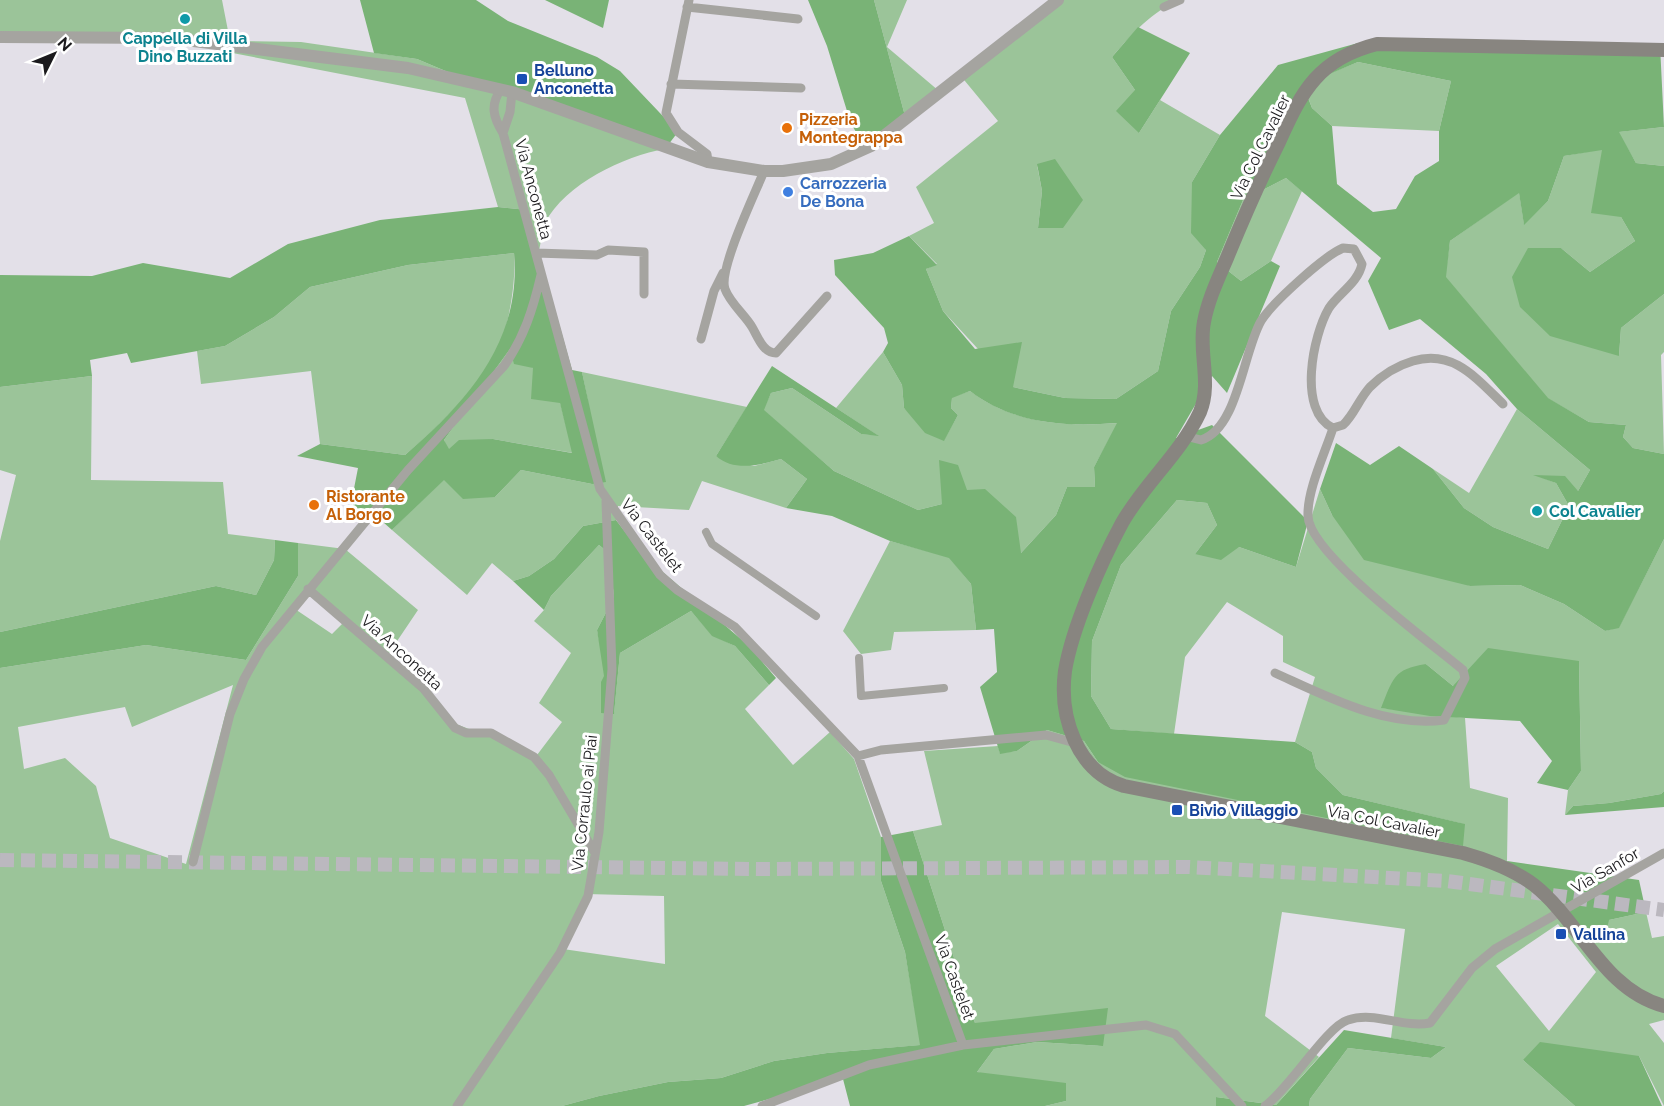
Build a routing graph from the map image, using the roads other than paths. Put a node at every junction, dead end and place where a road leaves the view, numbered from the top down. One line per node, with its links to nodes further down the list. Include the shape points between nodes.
1 (1058, 0): 13 (street, via 871,146 813,168)
2 (1180, 0): 4 (street)
3 (688, 4): 5 (street); 8 (street)
4 (1164, 7)
5 (798, 19)
6 (0, 37): 10 (street, via 170,38 380,63)
7 (1664, 50): 22 (main road, Via Col Cavalier, via 1377,44 1357,50 1328,67 1309,87 1293,113 1208,304 1202,331 1204,396)
8 (671, 84): 9 (street); 12 (street, via 666,107 669,121 704,151)
9 (801, 88)
10 (506, 90): 11 (street, Via Anconetta, via 510,112); 11 (street, Via Anconetta, via 493,107); 12 (street)
11 (503, 133): 14 (street, Via Anconetta)
12 (708, 162): 13 (street)
13 (764, 171): 16 (street)
14 (536, 253): 15 (street, Via Anconetta); 17 (street, Via Anconetta, via 644,252)
15 (541, 273): 23 (street, Via Anconetta); 25 (street, Via Anconetta, via 529,321 504,366 408,470)
16 (723, 273): 18 (street, via 728,294 766,350 772,353); 19 (street)
17 (644, 294)
18 (827, 296)
19 (701, 339)
20 (1503, 404): 21 (street, via 1462,367 1445,358 1426,358 1388,372 1369,388 1346,422)
21 (1333, 428): 22 (street, via 1322,421 1316,410 1311,370 1325,315 1361,269 1361,259 1348,247 1332,254 1280,299 1262,321 1220,428 1201,440); 28 (street, via 1309,507 1311,531 1338,565 1463,670 1465,678 1444,720 1430,722 1377,714)
22 (1185, 436): 30 (main road, Via Col Cavalier, via 1122,524 1086,606 1064,681)
23 (606, 501): 31 (street, Via Castelet, via 660,574 677,590 735,627); 32 (street, Via Corraulo ai Piai, via 612,669)
24 (706, 532): 26 (street, via 712,544)
25 (308, 589): 32 (street, Via Anconetta, via 423,688 455,728 466,733 491,733 534,757 546,770); 34 (street, Via Anconetta, via 262,647 237,694)
26 (816, 616)
27 (859, 658): 29 (street, via 861,696)
28 (1275, 673)
29 (944, 688)
30 (1075, 743): 31 (street, via 1046,735 881,750); 35 (main road, Via Col Cavalier, via 1098,773 1124,786 1484,859 1535,886)
31 (858, 756): 37 (street, Via Castelet)
32 (595, 853): 38 (street, Via Corraulo ai Piai, via 588,896 573,930)
33 (1664, 853): 35 (street, Via Sanfor)
34 (193, 862)
35 (1560, 914): 36 (main road, Via Col Cavalier, via 1614,976 1640,997); 41 (street, Via Sanfor, via 1483,957 1430,1023 1416,1026 1372,1016 1346,1020 1332,1030)
36 (1664, 1006)
37 (963, 1045): 39 (street, Via Castelet, via 869,1065); 40 (street, via 1146,1024 1175,1034)
38 (457, 1106)
39 (762, 1106)
40 (1242, 1106)
41 (1265, 1106)

